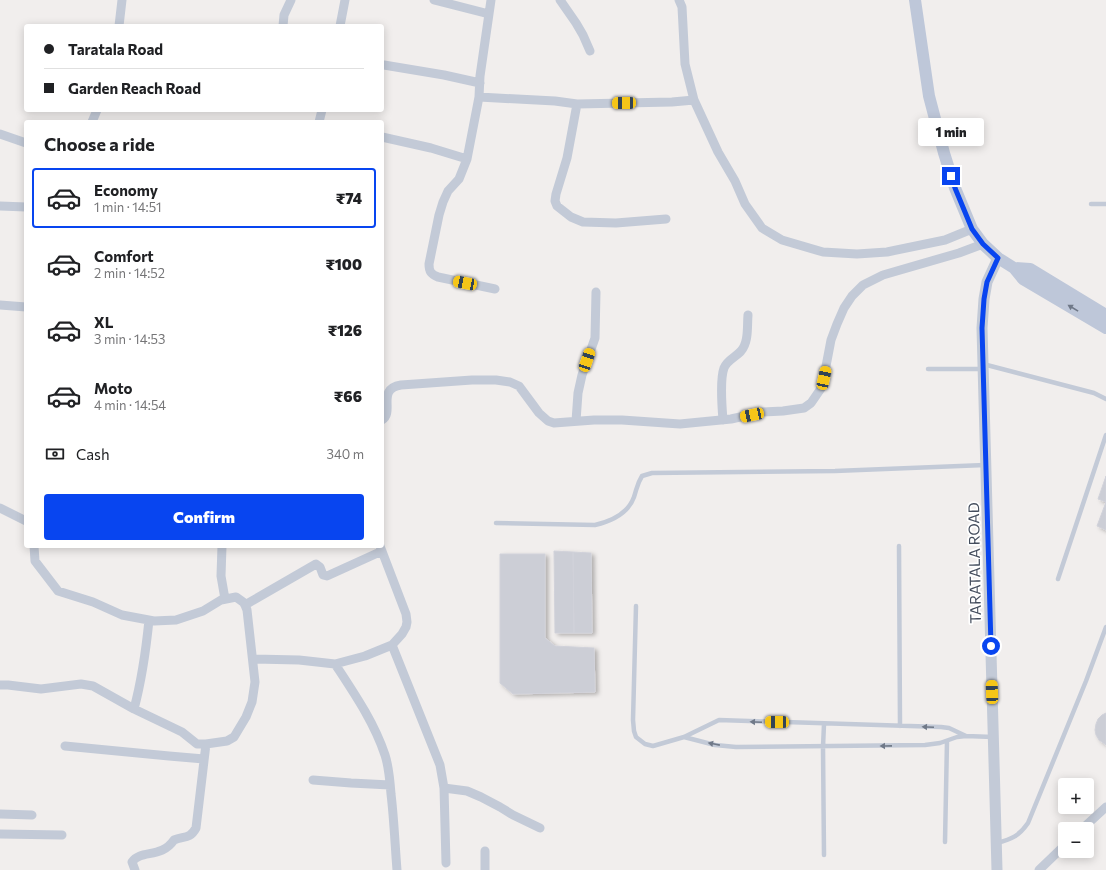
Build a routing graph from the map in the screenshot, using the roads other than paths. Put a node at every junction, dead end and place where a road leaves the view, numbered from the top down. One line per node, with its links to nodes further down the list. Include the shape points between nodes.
1 (122, 0): 10 (street)
2 (291, 0): 11 (street, via 284,15)
3 (345, 0): 12 (street)
4 (434, 0): 9 (street)
5 (491, 0): 9 (street)
6 (560, 0): 13 (street, via 576,23)
7 (679, 0): 17 (street, via 682,7 685,64)
8 (915, 0): 28 (main road, via 929,96 950,174)
9 (489, 14): 15 (street)
10 (119, 24)
11 (283, 24)
12 (340, 24)
13 (590, 51)
14 (384, 65): 15 (street, via 444,74)
15 (480, 83): 16 (street)
16 (479, 97): 18 (street); 22 (street)
17 (694, 100): 18 (street); 28 (street, via 745,204 762,228 782,240 823,252 857,254 887,252 945,240)
18 (577, 104): 27 (street, via 567,158 556,194 557,206 571,217 588,223)
19 (0, 134): 21 (street)
20 (384, 137): 22 (street)
21 (24, 142)
22 (467, 159): 32 (street, via 459,179 448,191 443,202 429,270 438,277)
23 (1091, 204): 24 (lane)
24 (1106, 204)
25 (0, 206): 26 (street)
26 (24, 207)
27 (666, 218)
28 (972, 229): 29 (main road)
29 (983, 244): 30 (main road); 43 (street, via 883,275 863,285 852,296 836,324 822,387 811,403 804,408 763,412)
30 (998, 258): 31 (main road); 39 (street, TARATALA ROAD, via 987,282 984,299)
31 (1014, 268): 37 (main road, via 1030,269); 38 (main road, one-way to 31, via 1023,278)
32 (495, 289)
33 (596, 292): 44 (street, via 595,338 582,375)
34 (0, 305): 35 (street)
35 (24, 307)
36 (748, 315): 43 (street, via 745,345 729,360 723,371)
37 (1106, 315)
38 (1106, 328)
39 (983, 366): 40 (lane); 41 (lane, via 1094,393); 46 (street, TARATALA ROAD)
40 (928, 368)
41 (1106, 399)
42 (384, 419): 44 (street, via 388,393 393,387 496,380 519,386 548,421)
43 (723, 420): 44 (street, via 680,424 622,420)
44 (576, 421)
45 (1106, 435): 54 (lane)
46 (986, 465): 49 (lane, via 835,471 652,473 642,476 637,483 634,498 628,508 619,517 606,523); 69 (street, TARATALA ROAD)
47 (0, 508): 48 (street)
48 (24, 520)
49 (496, 523)
50 (899, 546): 66 (lane)
51 (34, 548): 58 (street, via 36,561 58,592 93,602 122,615)
52 (222, 548): 55 (street, via 221,576)
53 (381, 549): 56 (street, via 327,576 323,575 316,564); 60 (street, via 407,622 402,634)
54 (1058, 579)
55 (225, 599): 56 (street, via 236,597); 58 (street, via 203,611 176,620)
56 (246, 605): 61 (street)
57 (636, 606): 68 (lane, via 634,731 640,741 653,746)
58 (149, 620): 64 (street, via 142,676)
59 (1106, 627): 86 (lane, via 1028,823 1017,836)
60 (392, 645): 62 (street); 77 (street, via 440,765)
61 (253, 659): 62 (street); 71 (street, via 255,682 252,702 246,717 234,737 228,741)
62 (335, 664): 76 (street, via 363,708 386,756)
63 (0, 685): 64 (street, via 41,689 81,684 93,686)
64 (134, 709): 71 (street, via 182,732 197,744)
65 (824, 724): 66 (lane); 68 (lane, one-way to 68, via 719,720); 73 (lane)
66 (900, 726): 67 (lane, one-way to 66, via 949,728)
67 (966, 736): 69 (lane); 70 (lane)
68 (684, 737): 73 (lane, one-way to 68, via 736,747 715,745)
69 (993, 737): 86 (street, TARATALA ROAD)
70 (947, 741): 73 (lane, one-way to 73, via 925,745); 85 (lane)
71 (206, 744): 74 (street)
72 (65, 746): 74 (street)
73 (823, 747): 89 (lane)
74 (204, 759): 91 (street, via 196,828 192,834 174,840 164,850 134,858 132,862)
75 (313, 780): 76 (street)
76 (390, 785): 92 (street)
77 (444, 788): 82 (street, via 466,791 481,797); 90 (street)
78 (1106, 807): 81 (street)
79 (0, 814): 80 (street)
80 (32, 815)
81 (1090, 822)
82 (540, 828)
83 (0, 834): 84 (street)
84 (62, 835)
85 (945, 842)
86 (996, 843): 94 (street, TARATALA ROAD)
87 (485, 851): 93 (street)
88 (1058, 852): 95 (street)
89 (824, 855)
90 (446, 863)
91 (135, 870)
92 (397, 870)
93 (485, 870)
94 (997, 870)
95 (1039, 870)

